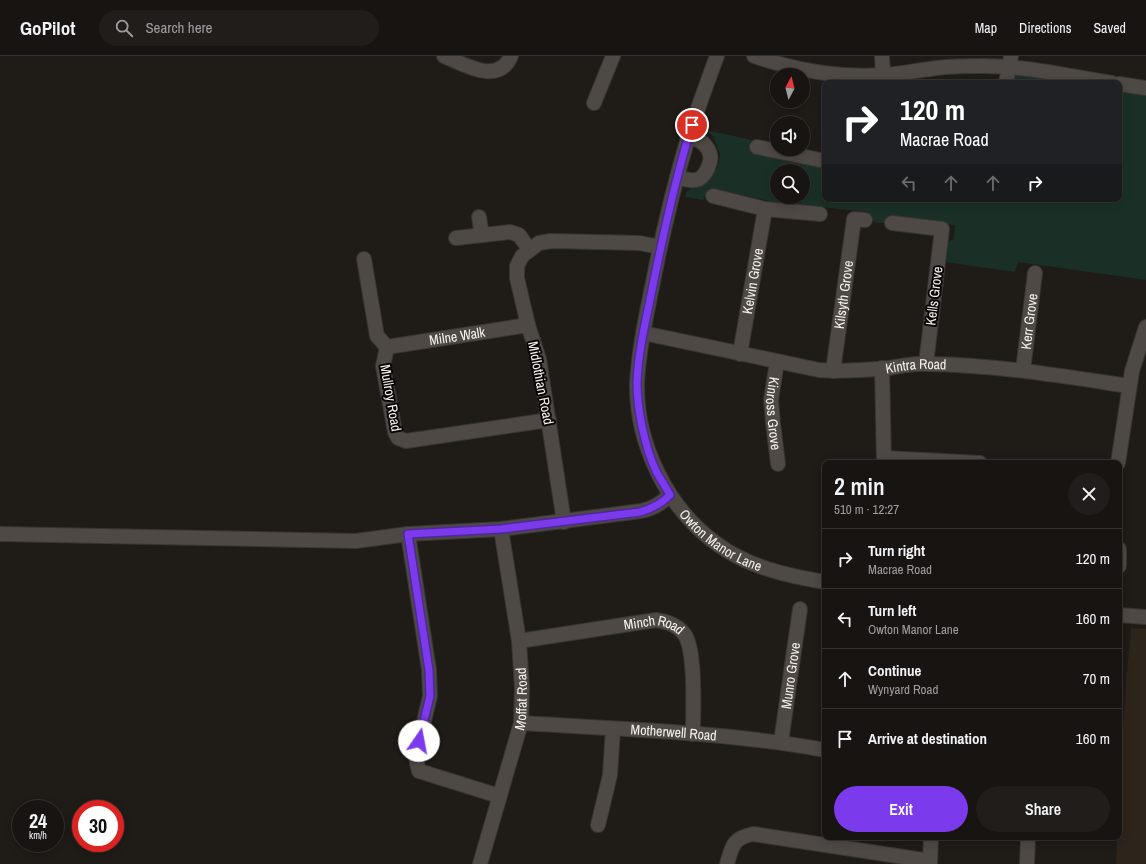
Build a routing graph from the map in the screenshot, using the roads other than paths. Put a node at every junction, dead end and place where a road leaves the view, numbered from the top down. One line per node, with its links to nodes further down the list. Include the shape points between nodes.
1 (444, 56): 2 (street, via 481,71 490,72 505,66)
2 (511, 56)
3 (614, 56): 14 (street)
4 (717, 56): 15 (street, Owton Manor Lane)
5 (754, 56): 9 (street, via 801,69)
6 (882, 56): 8 (street)
7 (1010, 61): 8 (street); 10 (street); 11 (street)
8 (883, 75): 9 (street)
9 (857, 79)
10 (1007, 80)
11 (1098, 80)
12 (1122, 84): 13 (street)
13 (1146, 88)
14 (594, 103)
15 (689, 136): 18 (street, Owton Manor Lane); 18 (street, via 708,149 709,164 705,174 698,179)
16 (757, 147): 17 (street, via 784,157)
17 (822, 160)
18 (677, 177): 27 (street, Owton Manor Lane)
19 (713, 196): 20 (street)
20 (765, 209): 21 (street); 35 (street, Kelvin Grove)
21 (820, 214)
22 (479, 217): 25 (street)
23 (855, 219): 40 (street, Kilsyth Grove)
24 (892, 223): 37 (street, Kells Grove, via 945,230)
25 (482, 235): 26 (street); 28 (street, via 514,233 519,235)
26 (456, 238)
27 (660, 247): 28 (street, Midlothian Road, via 639,243 551,241 539,243); 33 (street, Owton Manor Lane)
28 (530, 249): 31 (street, Midlothian Road, via 522,256 517,266 517,278)
29 (364, 259): 34 (street, Mullroy Road, via 377,336)
30 (1035, 273): 39 (street, Kerr Grove)
31 (528, 325): 34 (street, Milne Walk); 42 (street, Midlothian Road, via 539,359)
32 (1146, 327): 41 (street)
33 (643, 333): 35 (street, Kintra Road); 46 (street, Owton Manor Lane, via 637,383 644,436 656,471)
34 (387, 347): 42 (street, Mullroy Road, via 383,366 398,438 406,441)
35 (740, 354): 36 (street, Kintra Road)
36 (777, 362): 40 (street, Kintra Road); 45 (street, Kinross Grove, via 772,400)
37 (926, 364): 38 (street, Kintra Road); 39 (street, Kintra Road)
38 (882, 368): 40 (street, Kintra Road); 43 (street)
39 (1023, 370): 41 (street, Kintra Road)
40 (833, 371)
41 (1129, 386): 44 (street)
42 (549, 420): 47 (street, Midlothian Road)
43 (884, 460)
44 (1118, 460)
45 (778, 464)
46 (670, 495): 47 (street, via 640,512); 51 (street, Owton Manor Lane, via 699,529 717,545 759,566 787,575)
47 (564, 522): 48 (street)
48 (501, 529): 50 (street); 55 (street, Moffat Road)
49 (0, 534): 50 (street, via 356,541)
50 (408, 534): 61 (street, via 429,670 430,696 416,755 419,771)
51 (822, 581)
52 (800, 609): 59 (street, Munro Grove)
53 (1122, 615): 54 (street)
54 (1146, 616)
55 (520, 641): 56 (street, Moffat Road); 58 (street, Minch Road, via 656,620 669,622 684,634 691,652)
56 (521, 724): 57 (street, Motherwell Road); 61 (street, Moffat Road)
57 (614, 729): 58 (street, Motherwell Road); 62 (street, via 610,775)
58 (693, 734): 59 (street, Motherwell Road)
59 (781, 742): 60 (street, Motherwell Road)
60 (822, 749)
61 (499, 796): 66 (street, Moffat Road)
62 (598, 825)
63 (931, 840): 65 (street)
64 (1028, 840): 68 (street)
65 (930, 863): 67 (street, via 753,834 736,841)
66 (480, 864)
67 (727, 864)
68 (1027, 864)

